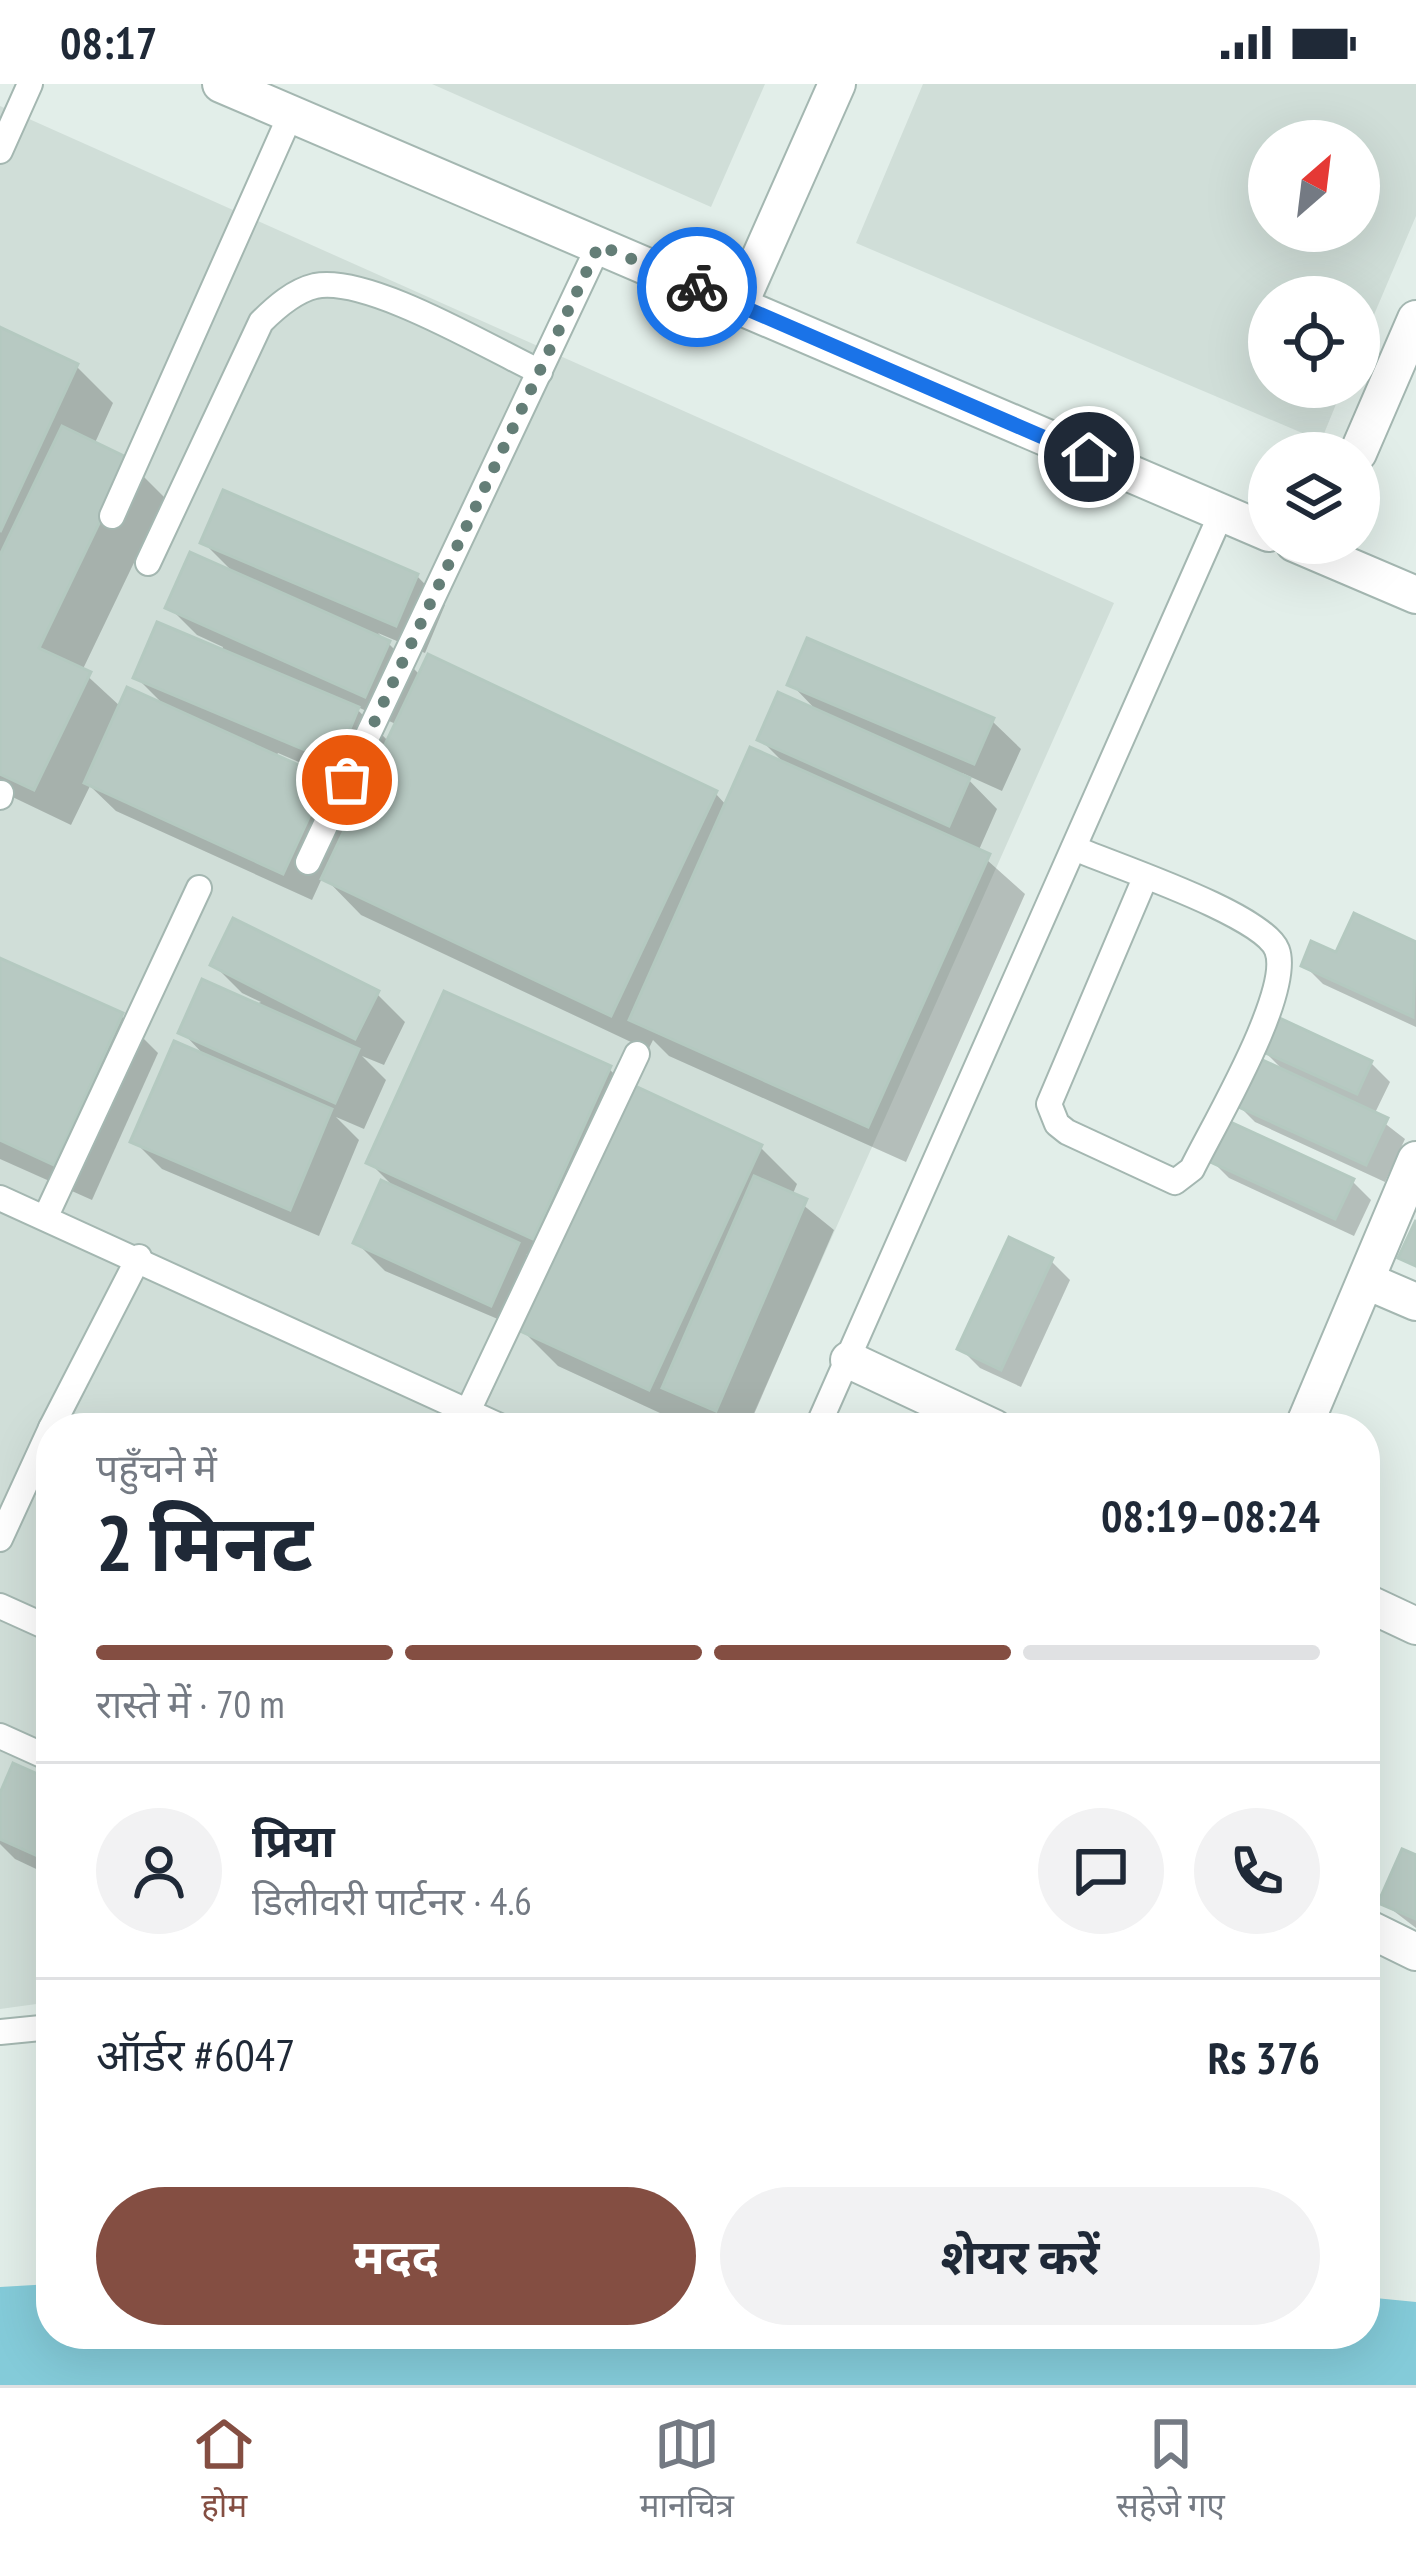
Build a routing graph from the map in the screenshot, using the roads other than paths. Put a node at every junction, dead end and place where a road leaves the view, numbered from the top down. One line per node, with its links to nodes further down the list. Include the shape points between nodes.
1 (30, 84): 5 (lane)
2 (221, 84): 4 (street)
3 (837, 84): 7 (street)
4 (290, 116): 6 (street); 12 (lane)
5 (0, 151)
6 (599, 245): 7 (street); 9 (lane)
7 (739, 305): 11 (street)
8 (1416, 319): 10 (street)
9 (540, 371): 14 (lane, via 361,291 317,286 295,294 261,322); 18 (lane)
10 (1367, 432)
11 (1220, 514): 13 (street); 17 (lane)
12 (112, 516)
13 (1248, 525)
14 (148, 563)
15 (1349, 564): 16 (street)
16 (1416, 595)
17 (1074, 848): 19 (lane); 28 (lane)
18 (308, 862)
19 (1145, 878): 19 (lane, via 1262,929 1277,951 1276,992 1192,1169 1175,1182 1067,1132 1049,1104)
20 (200, 888): 24 (lane)
21 (637, 1054): 29 (lane)
22 (1416, 1160): 26 (street)
23 (0, 1198): 24 (lane)
24 (46, 1216): 25 (lane)
25 (139, 1257): 29 (lane); 30 (lane)
26 (1367, 1281): 27 (street); 34 (street)
27 (1416, 1302)
28 (849, 1360): 32 (lane); 33 (street)
29 (469, 1411): 31 (lane)
30 (60, 1413)
31 (473, 1413)
32 (824, 1413)
33 (962, 1413)
34 (1310, 1413)
35 (36, 1463): 36 (lane)
36 (0, 1540)
37 (0, 1606): 39 (lane)
38 (1380, 1609): 40 (street)
39 (36, 1622)
40 (1416, 1626)
41 (0, 1736): 42 (lane)
42 (36, 1753)
43 (1380, 1934): 44 (street)
44 (1416, 1952)
45 (36, 2028): 46 (lane)
46 (0, 2032)

